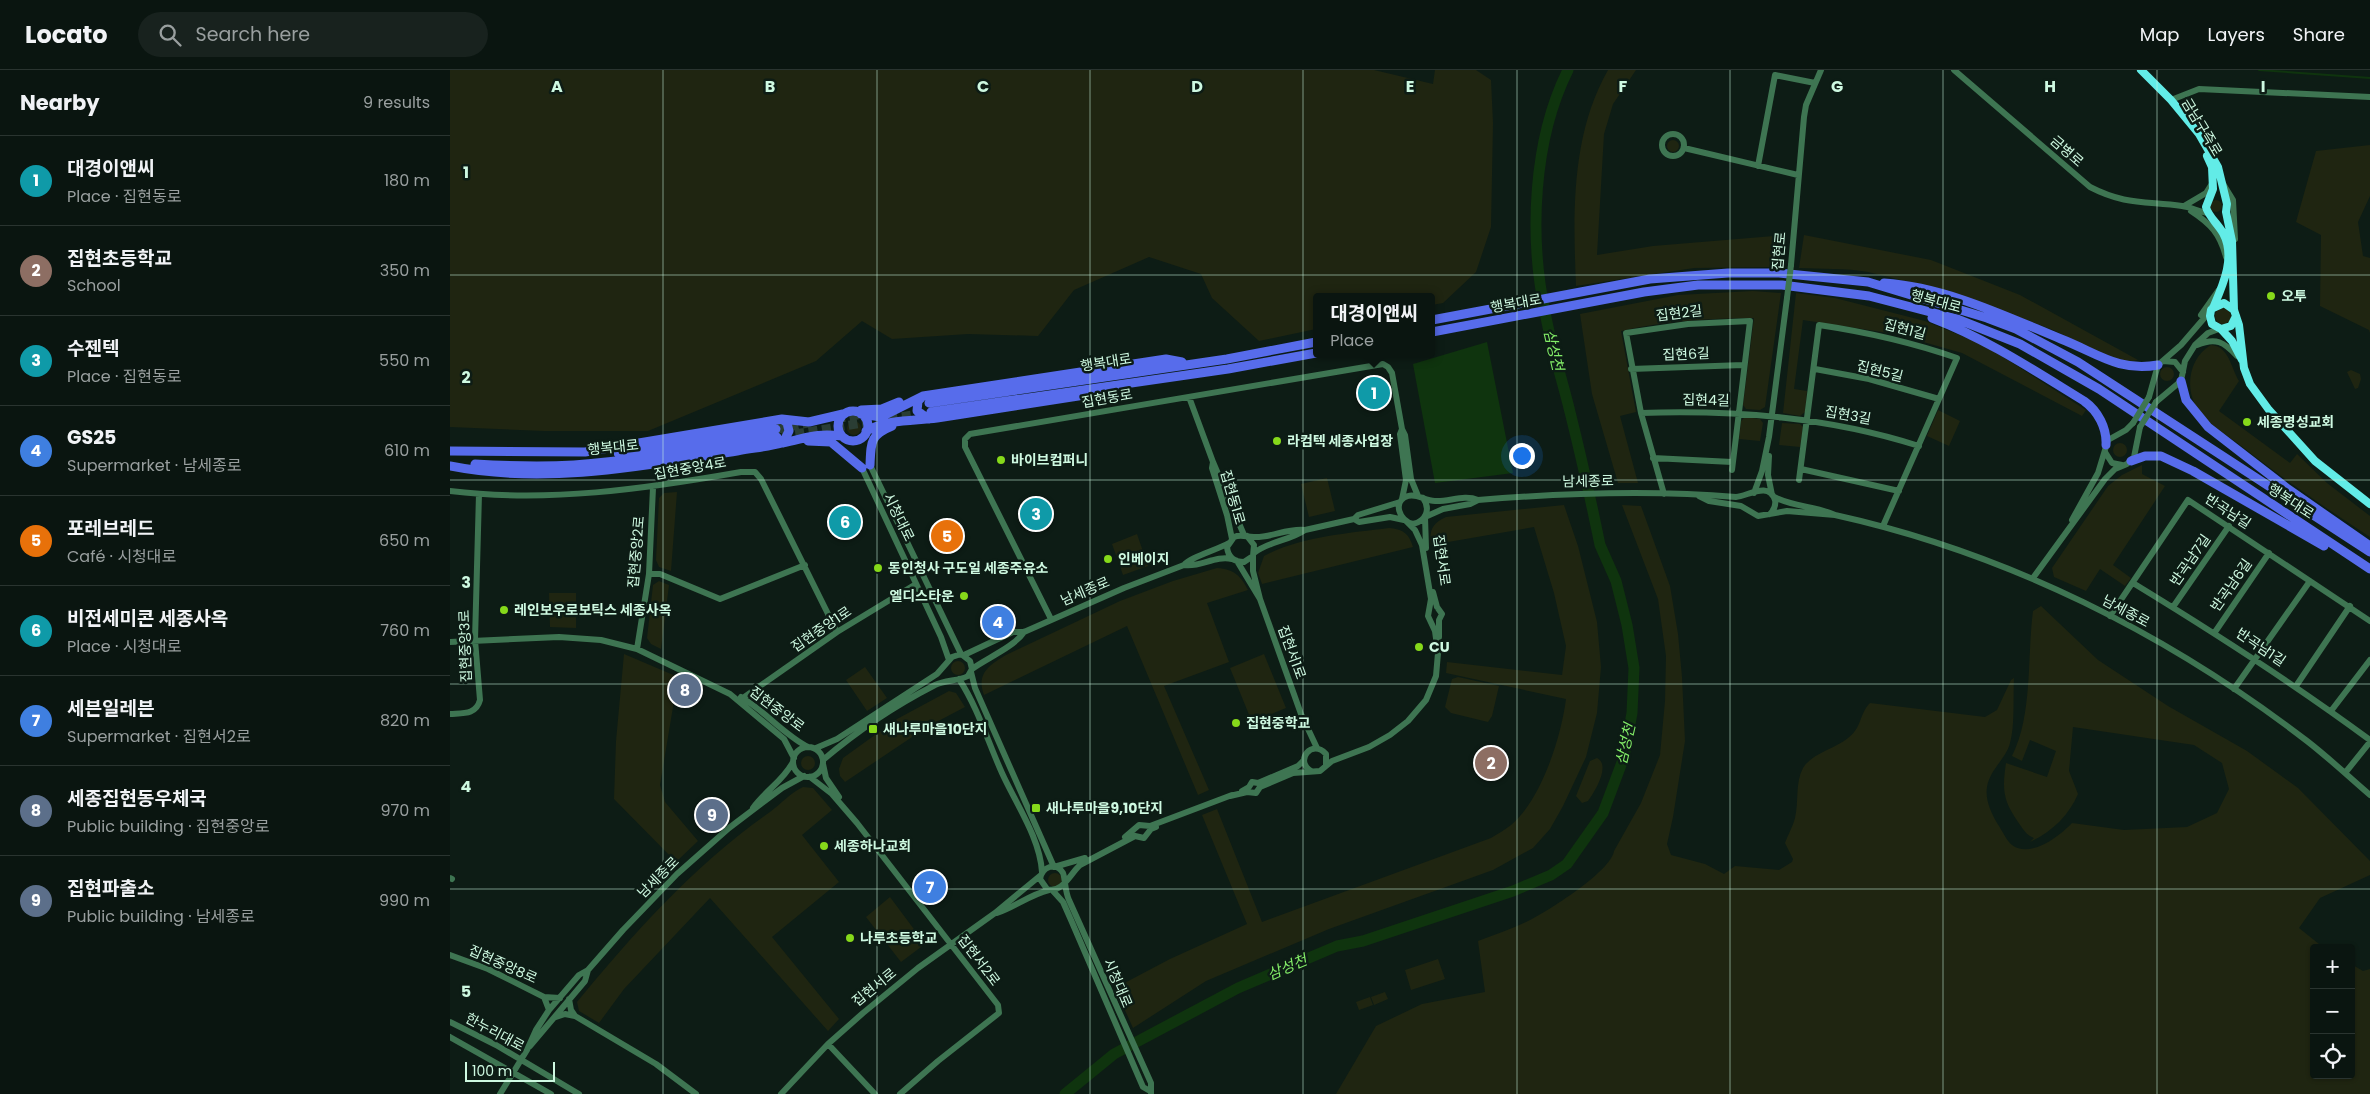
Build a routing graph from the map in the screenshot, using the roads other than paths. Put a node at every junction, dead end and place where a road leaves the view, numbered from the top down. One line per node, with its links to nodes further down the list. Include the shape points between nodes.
1 (1821, 70): 4 (street, 집현로)
2 (1954, 70): 14 (street, 금병로, via 2090,187 2126,202)
3 (2141, 70): 6 (main road, 금남구즉로)
4 (1814, 83): 8 (street, via 1775,75); 9 (street, 집현로, via 1806,105)
5 (2370, 97): 6 (street, via 2199,89)
6 (2171, 100): 10 (main road, 금남구즉로, via 2208,158); 11 (main road, 금남구즉로, via 2199,134 2218,167)
7 (1684, 148): 8 (street)
8 (1758, 166): 9 (street)
9 (1798, 175): 42 (street, 집현로, bridge, via 1791,264)
10 (2212, 182): 12 (main road, 금남구즉로); 14 (street, via 2206,192)
11 (2222, 182): 13 (main road, 금남구즉로); 17 (street, via 2234,207)
12 (2208, 199): 13 (main road, via 2219,196); 14 (street); 16 (main road, via 2206,207)
13 (2225, 200): 15 (main road)
14 (2184, 206): 16 (street); 17 (street, via 2213,228)
15 (2226, 212): 16 (main road, via 2221,217); 17 (main road)
16 (2210, 215): 17 (main road, via 2225,238)
17 (2231, 264): 19 (main road); 22 (main road)
18 (1868, 282): 23 (highway, 행복대로, via 1779,273 1650,279); 31 (highway, via 1901,284 1980,307 2115,363 2136,368); 89 (highway, 행복대로, via 1987,318 2040,340)
19 (2222, 283): 21 (main road); 24 (street)
20 (1897, 305): 26 (highway, 행복대로, via 1869,296 1782,285 1698,285 1644,292); 51 (highway, via 1966,331 2092,406 2107,434); 95 (highway, 행복대로, via 1957,319 2020,344 2056,364 2099,389)
21 (2212, 309): 22 (main road, via 2224,303); 24 (street); 25 (main road, via 2210,320)
22 (2235, 312): 25 (main road, via 2231,326); 30 (main road)
23 (1435, 319)
24 (2195, 326): 31 (street, via 2181,345)
25 (2220, 329): 28 (street, via 2208,333); 30 (main road, via 2232,341)
26 (1435, 331)
27 (1313, 343): 38 (highway, 행복대로, via 1227,360)
28 (2194, 347): 30 (street, via 2218,340 2228,345); 35 (street, via 2185,361)
29 (1313, 353): 38 (highway, 행복대로, via 1195,373)
30 (2243, 362): 75 (main road, via 2250,384 2269,410 2315,461)
31 (2160, 363): 35 (street, via 2175,362); 51 (street, bridge, via 2149,397 2133,423 2112,437)
32 (1743, 366): 33 (street, 집현6길); 33 (street, 집현2길, via 1750,321 1688,324 1626,333); 41 (street, 집현2길)
33 (1631, 369): 40 (street, 집현2길)
34 (1814, 370): 37 (street, 집현5길, via 1869,380); 37 (street, 집현1길, via 1819,325 1873,333 1957,358); 44 (street, 집현1길)
35 (2182, 377): 54 (street, bridge, via 2156,402 2140,428); 88 (highway, via 2186,400 2208,427 2288,489)
36 (1188, 397): 45 (street, 집현동로, via 1382,364 1392,374); 56 (street, 집현동1로); 106 (street, 집현동로, via 970,434 965,440)
37 (1939, 399): 50 (street, 집현1길)
38 (928, 407): 39 (highway, via 881,417); 46 (highway, via 879,424); 60 (highway, via 878,432 871,443)
39 (852, 413): 43 (highway, via 809,422); 46 (highway, via 867,422); 48 (highway, via 838,427)
40 (1641, 413): 41 (street, 집현4길); 53 (street, 집현2길)
41 (1737, 413): 42 (street, 집현4길); 57 (street, 집현2길)
42 (1772, 416): 44 (street, 집현3길); 49 (street, 집현로)
43 (782, 419): 47 (highway, via 789,430); 52 (highway, via 585,452)
44 (1807, 421): 50 (street, 집현3길, via 1854,428); 61 (street, 집현1길)
45 (1402, 429): 72 (street, 집현동로, via 1411,479); 74 (street, 집현동로, via 1406,480)
46 (865, 433): 48 (highway, via 856,440); 60 (highway)
47 (779, 436): 48 (highway); 52 (highway, 행복대로, via 597,455 502,458); 55 (highway, 행복대로, via 573,465 526,467); 59 (highway, via 634,467 589,472 500,472); 60 (highway, via 831,442)
48 (844, 437): 60 (highway)
49 (1769, 438): 67 (street, 집현로, via 1762,472); 71 (street, 집현로, via 1768,475)
50 (1919, 446): 66 (street, 집현1길)
51 (2105, 447): 58 (street, via 2112,463); 82 (street, via 2098,473 2076,509)
52 (450, 452)
53 (1652, 458): 57 (street); 69 (street, 집현2길)
54 (2131, 461): 58 (street); 95 (highway, via 2161,456)
55 (450, 462)
56 (1213, 462): 86 (street, 집현동1로); 87 (street, 집현동1로, via 1227,515)
57 (1732, 462): 62 (street, 집현2길)
58 (2122, 465): 82 (street, via 2105,479)
59 (450, 466)
60 (866, 467): 100 (street, 시청대로); 117 (street, 시청대로)
61 (1801, 469): 63 (street, 집현1길); 66 (street)
62 (1732, 470)
63 (1799, 480)
64 (653, 488): 68 (street, 집현중앙4로, via 562,496); 93 (street, 집현중앙4로, via 755,472); 96 (street, 집현중앙2로)
65 (450, 491): 68 (street, 집현중앙4로)
66 (1899, 491): 83 (street, 집현1길)
67 (1753, 493): 70 (street, 남세종로, via 1746,496); 71 (street, via 1764,490); 76 (street, via 1748,502)
68 (479, 494): 113 (street, 집현중앙3로)
69 (1664, 494): 70 (street, 남세종로); 73 (street, 남세종로, via 1548,494)
70 (1698, 496): 76 (street, 남세종로)
71 (1773, 496): 77 (street, via 1775,506); 78 (street, 남세종로)
72 (1420, 497): 73 (street, 남세종로, via 1433,502 1470,497); 74 (street, via 1410,495); 79 (street, via 1427,507)
73 (1478, 500): 79 (street, 남세종로)
74 (1401, 501): 80 (street); 81 (street, via 1399,512)
75 (2370, 504)
76 (1751, 511): 77 (street, via 1758,516)
77 (1770, 514): 78 (street, 남세종로, via 1787,511)
78 (1835, 516): 83 (street, 남세종로)
79 (1425, 517): 81 (street, via 1418,523); 104 (street, 집현서로)
80 (1354, 519): 81 (street, via 1359,522 1390,517); 85 (street)
81 (1405, 521): 104 (street, 집현서로, via 1416,530 1422,545)
82 (2071, 524): 97 (street)
83 (1884, 526): 97 (street, 남세종로)
84 (2229, 526): 90 (street, 반곡남길); 99 (street, 반곡남길, via 2188,500); 103 (street, 반곡남7길)
85 (1305, 530): 86 (street, via 1294,528 1267,536); 91 (street, via 1261,547)
86 (1245, 536): 87 (street); 91 (street, via 1253,542)
87 (1230, 541): 92 (street, via 1228,551); 94 (street, 남세종로, via 1216,551 1188,560)
88 (2370, 546)
89 (2370, 552)
90 (2269, 553): 98 (street, 반곡남길); 112 (street, 반곡남6길)
91 (1253, 554): 92 (street, via 1244,562); 101 (street, 집현서1로, via 1253,571)
92 (1234, 560): 94 (street, 남세종로, via 1219,557); 101 (street, 집현서1로)
93 (805, 565): 96 (street, via 720,599 660,574); 110 (street, 집현중앙4로)
94 (1184, 565): 106 (street, 남세종로)
95 (2370, 570)
96 (648, 574): 116 (street, 집현중앙2로)
97 (2033, 578): 105 (street, 남세종로)
98 (2310, 581): 102 (street, 반곡남길); 118 (street)
99 (2133, 583): 103 (street, 반곡남1길); 105 (street, 반곡남길)
100 (916, 584): 110 (street, 집현중앙1로); 120 (street, 시청대로, via 942,637)
101 (1260, 598): 129 (street, 집현서1로)
102 (2350, 606): 109 (street, 반곡남길); 123 (street)
103 (2173, 607): 112 (street, 반곡남1길)
104 (1433, 608): 107 (street, via 1428,616); 108 (street, via 1442,612)
105 (2110, 616): 124 (street, 남세종로)
106 (1051, 619): 111 (street, 남세종로)
107 (1431, 620): 108 (street); 115 (street)
108 (1439, 620): 115 (street)
109 (2370, 621)
110 (837, 632): 126 (street, 집현중앙1로)
111 (1024, 632): 117 (street, 남세종로, via 1013,632); 121 (street, 남세종로, via 1019,640)
112 (2215, 632): 118 (street, 반곡남1길)
113 (474, 640): 114 (street, 집현중앙로); 116 (street, 집현중앙로, via 579,638); 128 (street, 집현중앙3로, via 478,707 473,712)
114 (450, 642)
115 (1437, 646): 131 (street, via 1436,676 1426,700 1399,729)
116 (637, 648): 125 (street, 집현중앙로)
117 (962, 655): 120 (street); 121 (street, via 970,660)
118 (2256, 659): 123 (street, 반곡남1길); 124 (street)
119 (2370, 660): 127 (street)
120 (948, 662): 122 (street, via 949,673); 133 (street, via 937,674 837,739)
121 (971, 670): 122 (street, via 964,678); 150 (street, via 974,688)
122 (957, 679): 139 (street, via 936,685 898,707 842,744); 151 (street, via 974,706 1041,856)
123 (2296, 686): 127 (street, 반곡남1길)
124 (2234, 689): 142 (street, 남세종로, via 2307,741)
125 (730, 694): 126 (street, 집현중앙로); 137 (street, 집현중앙로, via 784,739)
126 (743, 698): 132 (street, 집현중앙로, via 775,721 794,740)
127 (2331, 711): 130 (street, 반곡남1길)
128 (450, 714)
129 (1301, 714): 134 (street, 집현서1로); 135 (street, 집현서1로, via 1308,739)
130 (2370, 741): 142 (street)
131 (1375, 743): 136 (street); 140 (street)
132 (808, 747): 133 (street); 137 (street, via 797,752)
133 (816, 748): 139 (street)
134 (1317, 748): 135 (street); 136 (street)
135 (1307, 752): 138 (street)
136 (1326, 754): 140 (street)
137 (793, 760): 143 (street, via 797,771); 146 (street, 남세종로, via 783,778)
138 (1304, 760): 141 (street); 144 (street)
139 (823, 762): 143 (street, via 819,773); 147 (street, 집현서2로, via 830,786)
140 (1326, 766): 141 (street, via 1320,771)
141 (1312, 771): 144 (street, via 1293,773)
142 (2345, 773): 145 (street, 남세종로)
143 (807, 777): 146 (street, 남세종로, via 791,782); 147 (street, 집현서2로, via 832,794)
144 (1259, 785): 148 (street, via 1258,792 1250,789)
145 (2370, 795)
146 (752, 809): 157 (street, 남세종로, via 677,874)
147 (857, 822): 155 (street, 집현서2로)
148 (1146, 829): 149 (street, via 1136,826); 149 (street, via 1142,839)
149 (1134, 834): 150 (street, via 1080,860); 152 (street, via 1080,866)
150 (1054, 867): 151 (street, via 1049,866); 152 (street, via 1063,872)
151 (1041, 874): 153 (street, via 1041,883); 154 (street, 집현서로)
152 (1064, 884): 153 (street); 162 (street, 시청대로)
153 (1051, 890): 154 (street, 집현서로, via 1033,894); 162 (street, 시청대로, via 1067,911)
154 (995, 914): 155 (street, 집현서로)
155 (950, 944): 167 (street, 집현서로); 178 (street, 집현서2로, via 998,1005 999,1013)
156 (450, 954): 158 (street, 집현중앙8로)
157 (588, 970): 159 (street, 남세종로, via 579,975); 160 (street, 남세종로, via 585,981)
158 (544, 997): 159 (street); 161 (street)
159 (560, 998): 161 (street, 남세종로)
160 (569, 1000): 163 (street); 164 (street, 남세종로)
161 (549, 1010): 168 (street, 남세종로)
162 (1113, 1013): 171 (street, 시청대로, via 1151,1083); 171 (street, 시청대로, via 1143,1087)
163 (575, 1016): 164 (street, via 565,1014); 175 (street, via 656,1064)
164 (553, 1020): 168 (street, 남세종로)
165 (450, 1022): 169 (street, 한누리대로)
166 (450, 1037): 170 (street, 한누리대로)
167 (828, 1044): 176 (street, 집현서로); 177 (street)
168 (527, 1050): 169 (street, 남세종로)
169 (521, 1060): 170 (street, 남세종로); 174 (street, 한누리대로)
170 (513, 1072): 172 (street, 남세종로); 173 (street, 한누리대로)
171 (1151, 1092)
172 (500, 1094)
173 (551, 1094)
174 (579, 1094)
175 (696, 1094)
176 (781, 1094)
177 (876, 1094)
178 (900, 1094)

